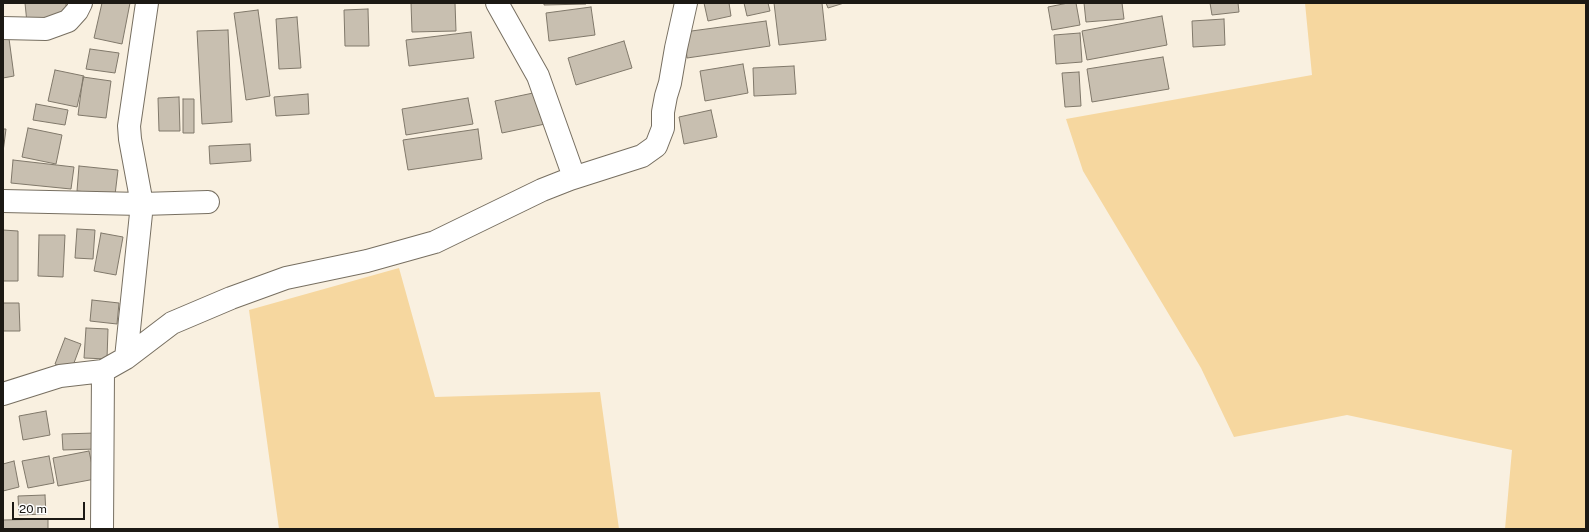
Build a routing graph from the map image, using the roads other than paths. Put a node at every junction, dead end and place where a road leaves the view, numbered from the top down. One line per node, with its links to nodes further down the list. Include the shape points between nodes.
1 (81, 3): 5 (street, via 68,21 46,29)
2 (147, 3): 9 (street, via 129,126)
3 (497, 3): 6 (street, via 538,76)
4 (686, 3): 6 (street, via 663,112 663,128 656,146 642,156)
5 (3, 28)
6 (574, 177): 10 (street, via 435,242 367,261 286,278 231,298 172,323)
7 (3, 201): 9 (street)
8 (208, 202): 9 (street)
9 (142, 204): 10 (street)
10 (126, 358): 11 (street)
11 (103, 371): 12 (street, via 60,376); 13 (street)
12 (3, 394)
13 (102, 529)

